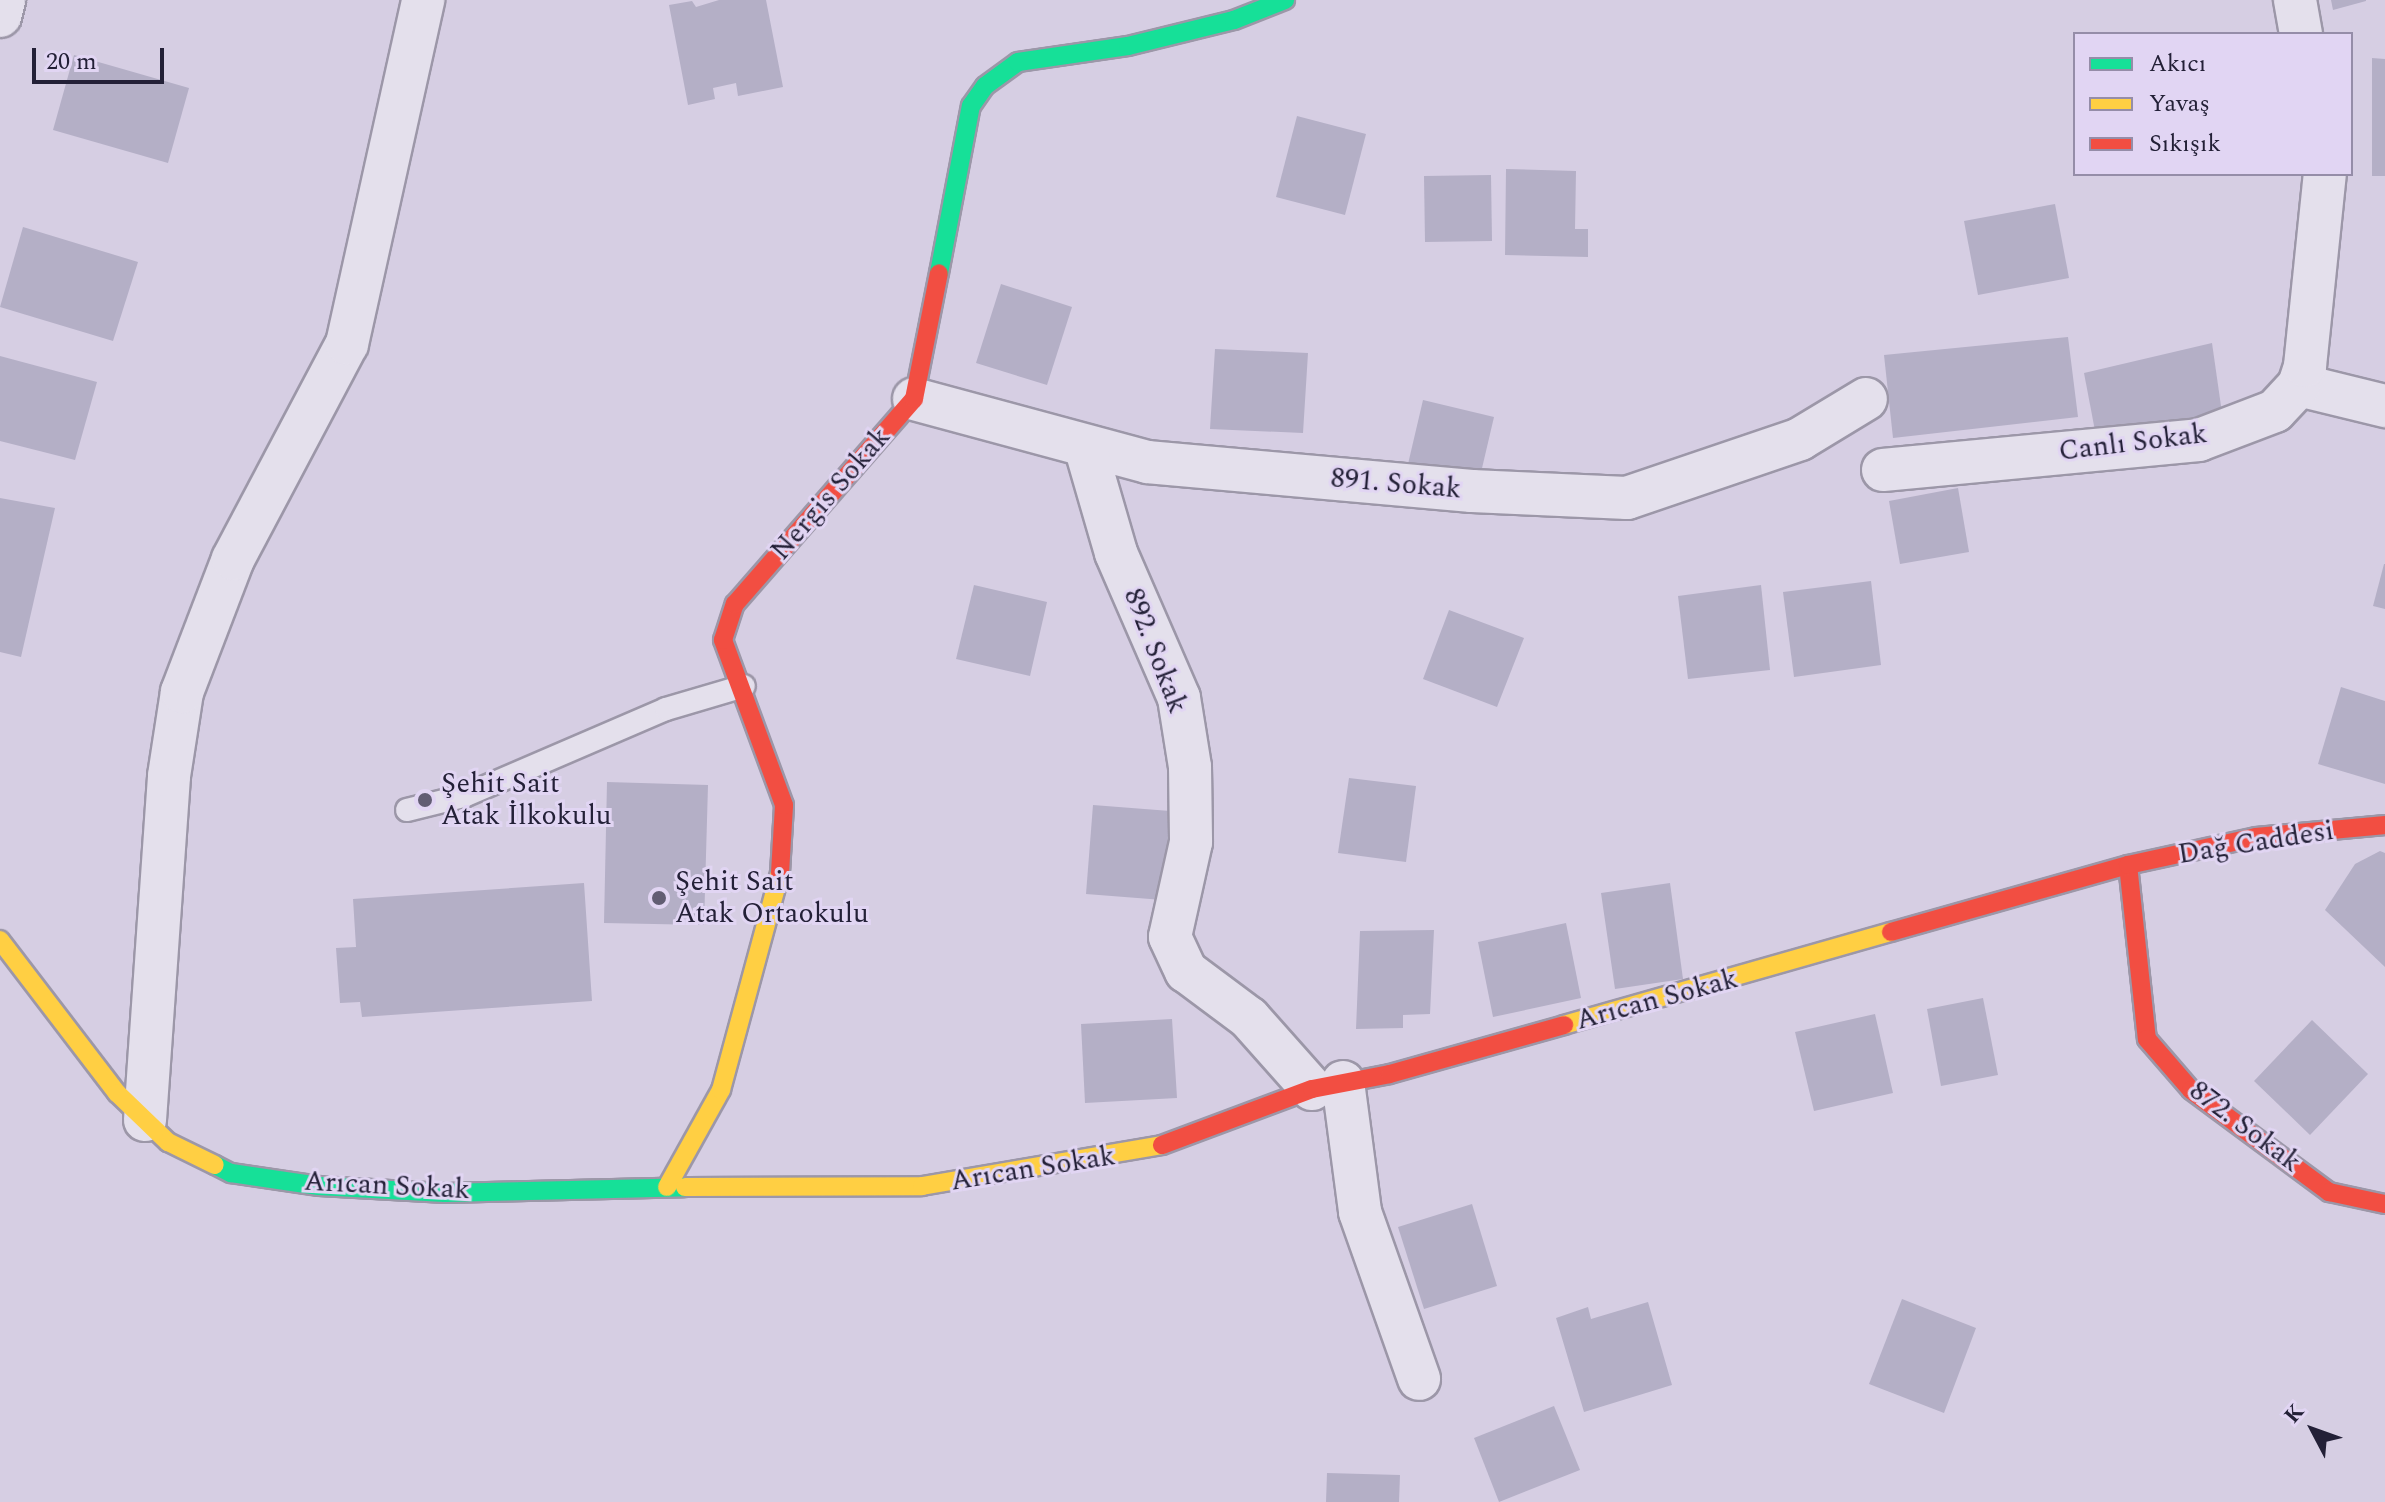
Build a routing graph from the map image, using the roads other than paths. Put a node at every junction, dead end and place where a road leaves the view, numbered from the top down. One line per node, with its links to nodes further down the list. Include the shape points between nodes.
1 (4, 0): 5 (street)
2 (423, 0): 20 (street, via 347,344 233,559 182,692 169,776)
3 (1285, 0): 9 (street, via 1234,20 1128,46 1018,62 985,86 971,106)
4 (2295, 0): 6 (street)
5 (0, 16)
6 (2301, 32)
7 (2325, 176): 8 (street)
8 (2299, 385): 11 (street); 13 (street, Canlı Sokak, via 2275,411 2199,440)
9 (914, 399): 12 (street, 891. Sokak); 14 (street, Nergis Sokak, via 735,604 723,640)
10 (1866, 399): 12 (street, 891. Sokak, via 1800,439 1627,498 1472,491 1147,462)
11 (2385, 406)
12 (1085, 446): 19 (street, 892. Sokak, via 1116,553 1179,698 1190,767 1191,842 1170,937 1186,971)
13 (1883, 470)
14 (744, 686): 15 (lane, via 666,709 464,796); 21 (street, Nergis Sokak, via 784,805 783,861 721,1090)
15 (407, 810)
16 (2385, 825): 17 (street, Dağ Caddesi, via 2256,837)
17 (2128, 865): 19 (street, Arıcan Sokak, via 1690,991); 22 (street, 872. Sokak, via 2147,1039 2191,1090 2329,1192)
18 (0, 940): 20 (street, Arıcan Sokak, via 117,1093)
19 (1328, 1086): 21 (street, Arıcan Sokak, via 1143,1152 938,1184); 23 (street, via 1360,1212)
20 (145, 1120): 21 (street, Arıcan Sokak, via 168,1142 231,1173 319,1186 445,1193)
21 (667, 1187)
22 (2385, 1204)
23 (1419, 1379)

